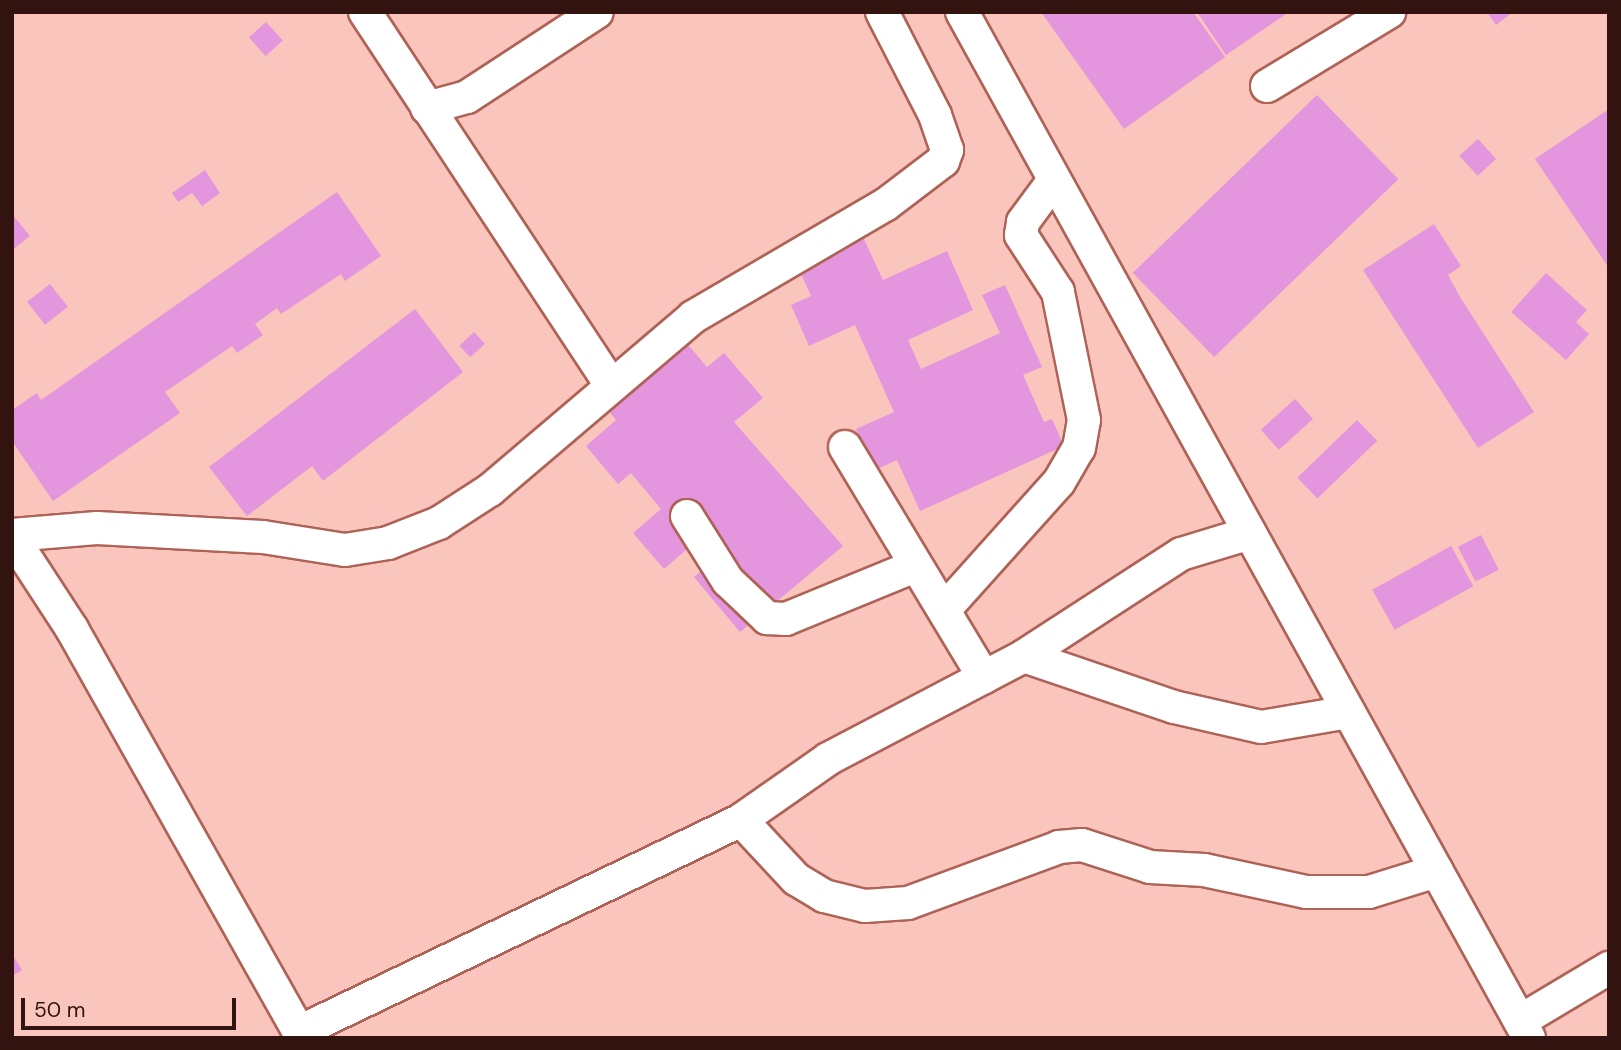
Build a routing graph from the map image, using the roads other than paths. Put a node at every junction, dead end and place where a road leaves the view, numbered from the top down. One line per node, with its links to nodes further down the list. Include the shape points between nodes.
1 (365, 12): 7 (street)
2 (597, 12): 7 (street, via 467,97)
3 (882, 12): 9 (street, via 934,116 947,150 943,161 885,205 694,317)
4 (962, 12): 8 (street)
5 (1389, 12): 6 (street)
6 (1267, 86)
7 (427, 108): 9 (street)
8 (1054, 180): 12 (street); 15 (street, via 1023,222 1021,236 1058,292 1084,419 1079,448 1059,482)
9 (612, 386): 13 (street, via 490,490 439,523 388,543 345,550 263,537 97,528)
10 (845, 447): 14 (street)
11 (687, 516): 14 (street, via 728,581 767,618 786,619)
12 (1250, 533): 16 (street, via 1181,554); 18 (street)
13 (12, 536): 23 (street, via 72,629)
14 (915, 566): 15 (street)
15 (944, 610): 17 (street)
16 (1024, 656): 17 (street); 18 (street, via 1174,707 1261,727)
17 (985, 677): 19 (street, via 828,760)
18 (1349, 712): 20 (street)
19 (741, 820): 20 (street, via 796,878 824,896 865,906 908,903 1059,847 1082,845 1150,867 1204,870 1306,892 1369,892); 23 (street)
20 (1437, 871): 22 (street)
21 (1609, 968): 22 (street)
22 (1521, 1032)
23 (301, 1035)

